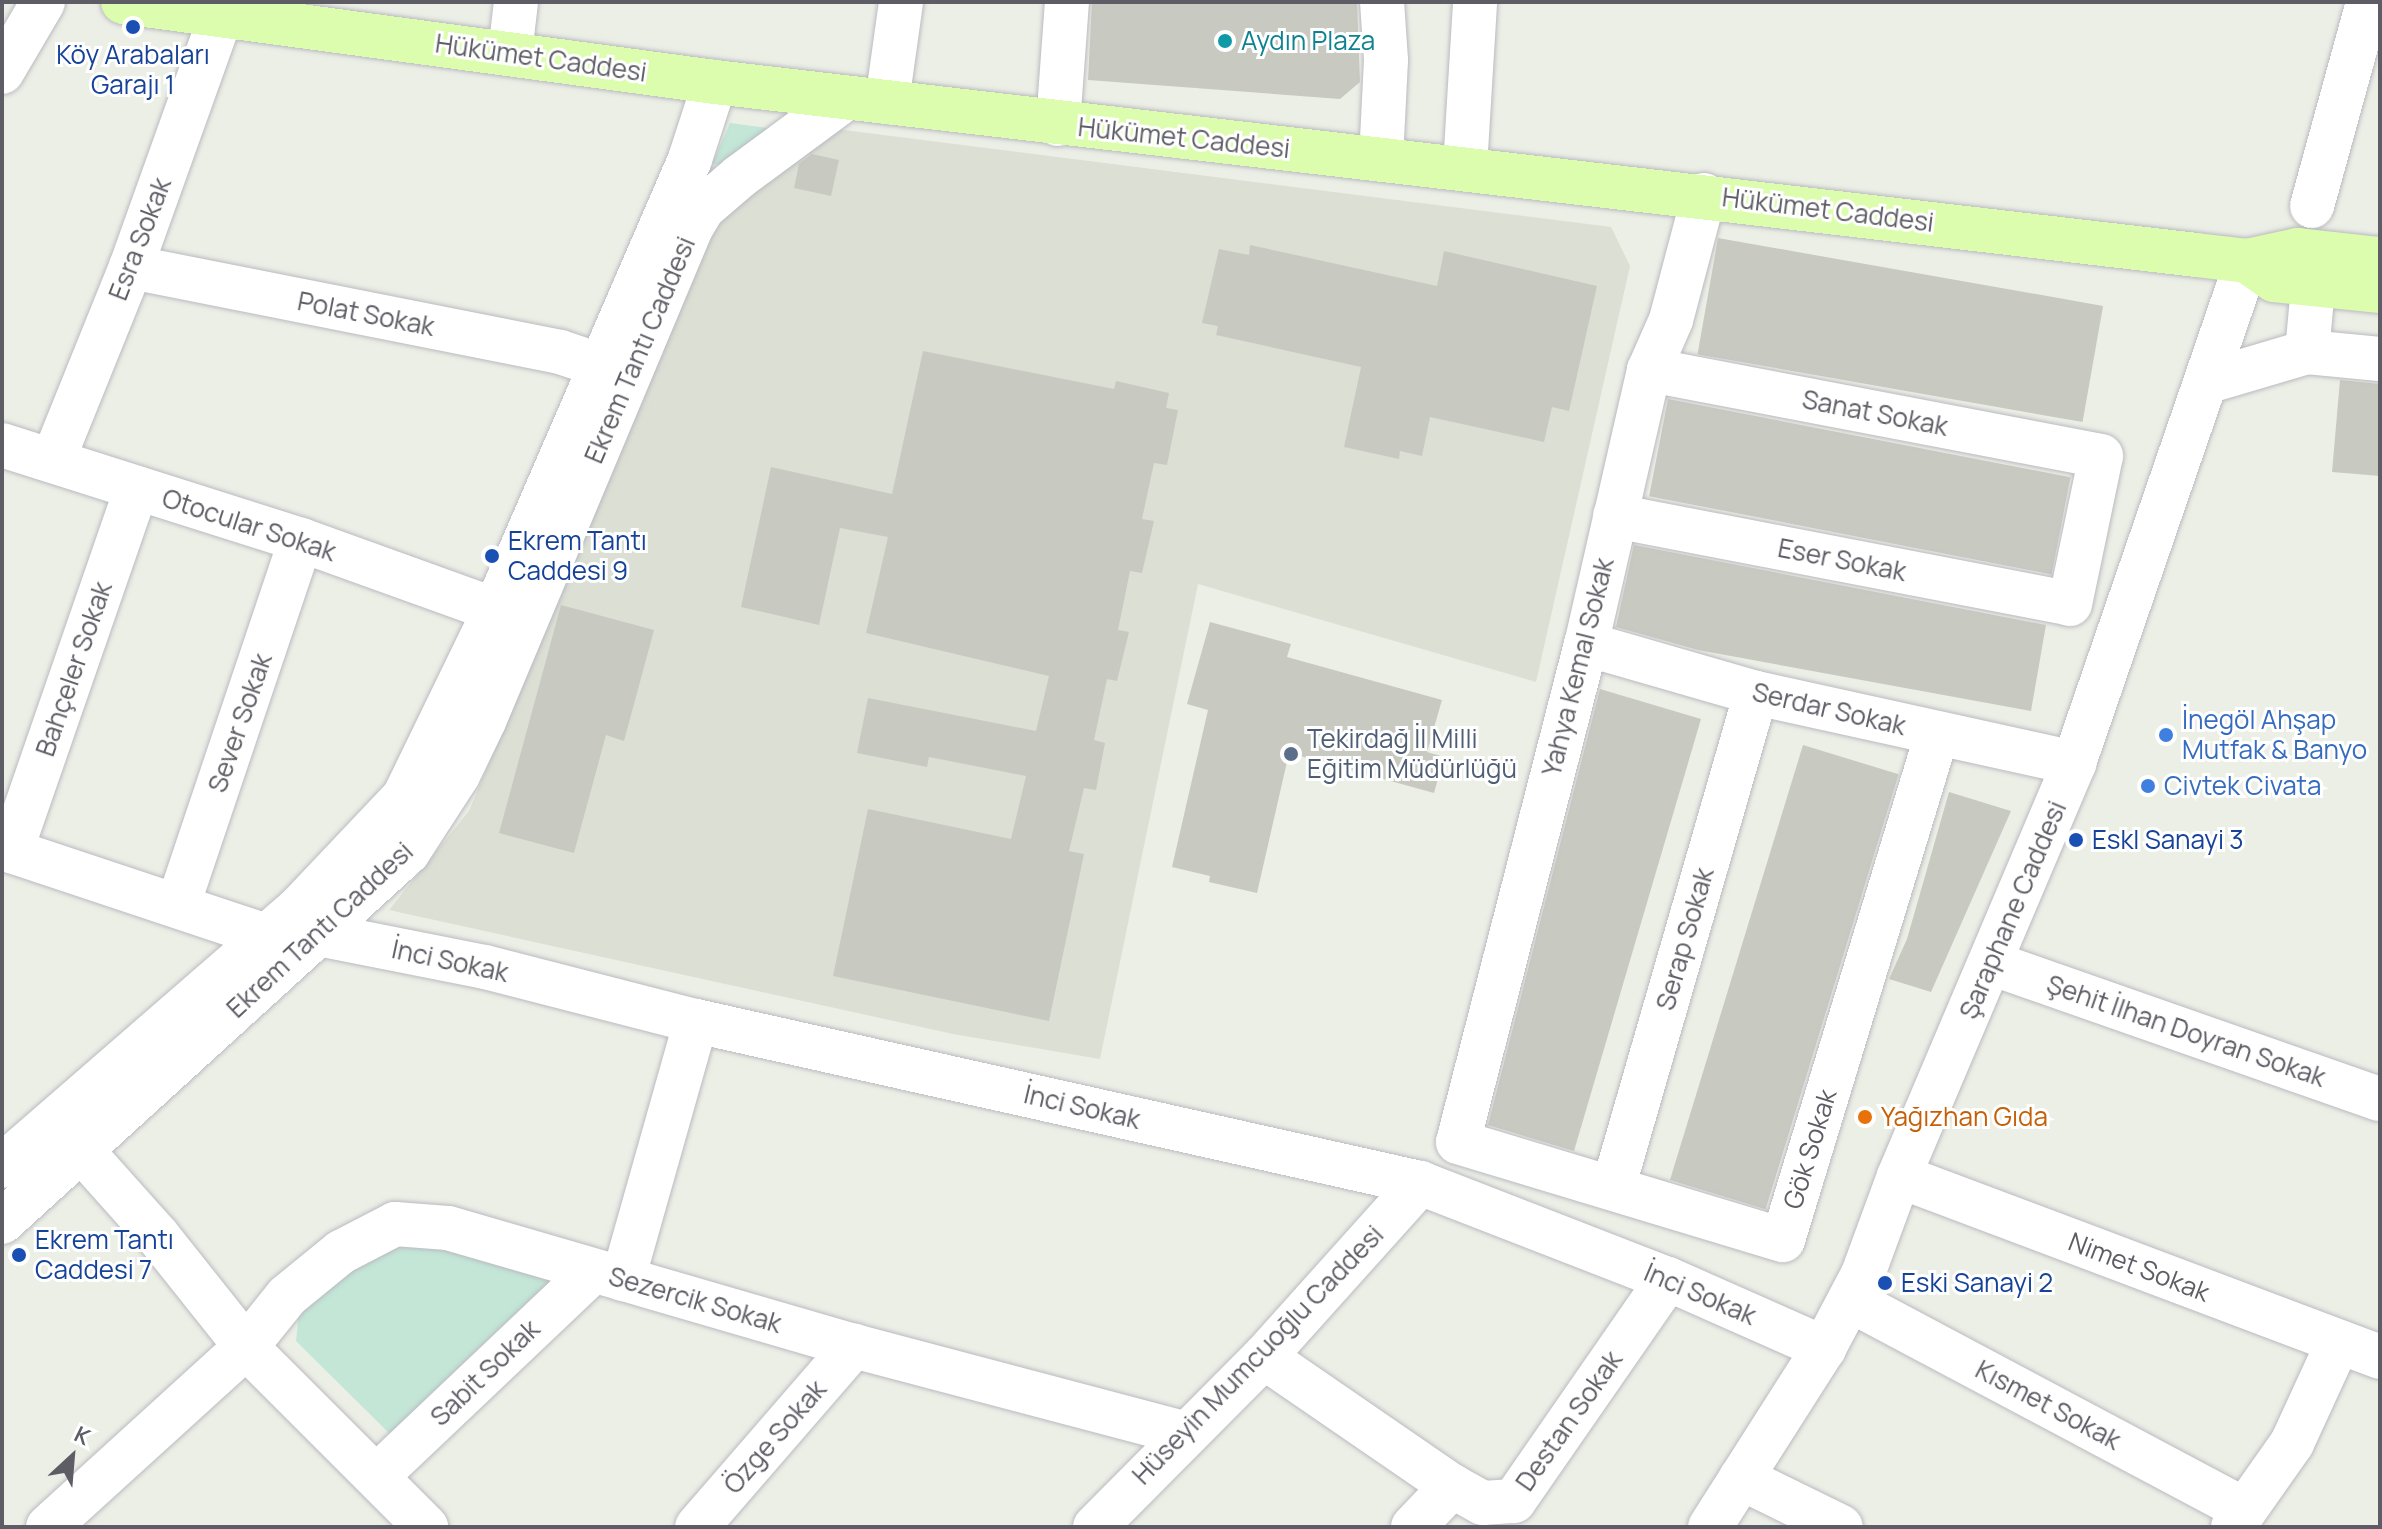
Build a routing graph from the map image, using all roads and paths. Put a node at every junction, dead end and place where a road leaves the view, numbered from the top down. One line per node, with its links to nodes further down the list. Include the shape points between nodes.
1 (43, 2): 11 (street)
2 (123, 2): 9 (main road, Hükümet Caddesi)
3 (516, 2): 10 (street)
4 (901, 2): 13 (street)
5 (1067, 2): 14 (street)
6 (1382, 2): 15 (street, via 1386,60)
7 (1475, 2): 16 (street)
8 (2368, 2): 18 (street)
9 (225, 9): 10 (main road, Hükümet Caddesi); 21 (street, Esra Sokak)
10 (510, 53): 12 (main road, Hükümet Caddesi)
11 (2, 72)
12 (715, 82): 13 (main road, Hükümet Caddesi); 26 (street, Ekrem Tantı Caddesi)
13 (867, 100): 14 (main road, Hükümet Caddesi); 26 (street, Ekrem Tantı Caddesi, via 703,208)
14 (1058, 124): 15 (main road, Hükümet Caddesi)
15 (1381, 159): 16 (main road, Hükümet Caddesi)
16 (1465, 167): 17 (main road, Hükümet Caddesi)
17 (1704, 195): 20 (main road, Hükümet Caddesi); 27 (street, Yahya Kemal Sokak, via 1671,320)
18 (2312, 206)
19 (2380, 259): 20 (main road, Hükümet Caddesi, via 2284,250)
20 (2247, 261): 22 (main road, Hükümet Caddesi, via 2274,280); 28 (street, Şaraphane Caddesi)
21 (131, 267): 26 (street, Polat Sokak); 30 (street, Esra Sokak)
22 (2313, 287): 23 (main road, Hükümet Caddesi); 24 (street)
23 (2380, 291)
24 (2307, 352): 25 (street); 28 (street)
25 (2380, 359)
26 (614, 370): 35 (street, Ekrem Tantı Caddesi)
27 (1649, 370): 32 (street, Yahya Kemal Sokak); 34 (street, Sanat Sokak, via 2101,456)
28 (2206, 382): 39 (street, Şaraphane Caddesi)
29 (2, 445): 30 (street, Otocular Sokak)
30 (53, 460): 31 (street, Otocular Sokak)
31 (137, 488): 33 (street, Otocular Sokak); 40 (street, Bahçeler Sokak)
32 (1615, 516): 34 (street, Eser Sokak); 36 (street, Yahya Kemal Sokak)
33 (301, 540): 35 (street, Otocular Sokak); 41 (street, Sever Sokak)
34 (2070, 604)
35 (510, 615): 42 (street, Ekrem Tantı Caddesi, via 404,797)
36 (1586, 644): 37 (street, Serdar Sokak); 46 (street, Yahya Kemal Sokak)
37 (1756, 693): 38 (street, Serdar Sokak); 51 (street, Serap Sokak)
38 (1937, 734): 39 (street, Serdar Sokak); 51 (street, Gök Sokak, via 1783,1240)
39 (2074, 763): 43 (street, Şaraphane Caddesi)
40 (6, 849): 41 (street, İnci Sokak)
41 (178, 905): 42 (street, İnci Sokak)
42 (293, 935): 44 (street, İnci Sokak, via 485,967); 47 (street, Ekrem Tantı Caddesi); 48 (street, Ekrem Tantı Caddesi)
43 (1991, 963): 45 (street, Şehit İlhan Doyran Sokak); 49 (street, Şaraphane Caddesi)
44 (696, 1021): 50 (street, İnci Sokak); 53 (street)
45 (2379, 1096)
46 (1458, 1142): 51 (street, Gök Sokak)
47 (81, 1150): 52 (street, Ekrem Tantı Caddesi); 58 (street)
48 (2, 1166)
49 (1899, 1176): 55 (street, Şaraphane Caddesi); 56 (street, Nimet Sokak)
50 (1420, 1183): 54 (street, İnci Sokak); 60 (street, Hüseyin Mumcuoğlu Caddesi)
51 (1614, 1185)
52 (2, 1222)
53 (608, 1275): 57 (street, Sezercik Sokak); 58 (street, Sezercik Sokak, via 448,1228 395,1224 341,1252 287,1296); 63 (street, Sabit Sokak)
54 (1668, 1279): 59 (street, İnci Sokak); 65 (street, Destan Sokak, via 1514,1501 1483,1503)
55 (1850, 1300): 59 (street, Şaraphane Caddesi); 66 (street, Kısmet Sokak)
56 (2338, 1343): 61 (street, Nimet Sokak); 66 (street, via 2292,1443)
57 (854, 1346): 62 (street, Sezercik Sokak); 69 (street, Özge Sokak)
58 (246, 1347): 63 (street); 67 (street, Sezercik Sokak)
59 (1824, 1348): 64 (street, Şaraphane Caddesi)
60 (1264, 1357): 62 (street, Hüseyin Mumcuoğlu Caddesi); 65 (street)
61 (2380, 1357)
62 (1183, 1433): 70 (street, Hüseyin Mumcuoğlu Caddesi)
63 (378, 1475): 68 (street)
64 (1741, 1478): 72 (street, Şaraphane Caddesi); 73 (street)
65 (1452, 1486): 71 (street)
66 (2239, 1518)
67 (53, 1525)
68 (426, 1527)
69 (697, 1527)
70 (1095, 1527)
71 (1413, 1527)
72 (1710, 1527)
73 (1841, 1527)

